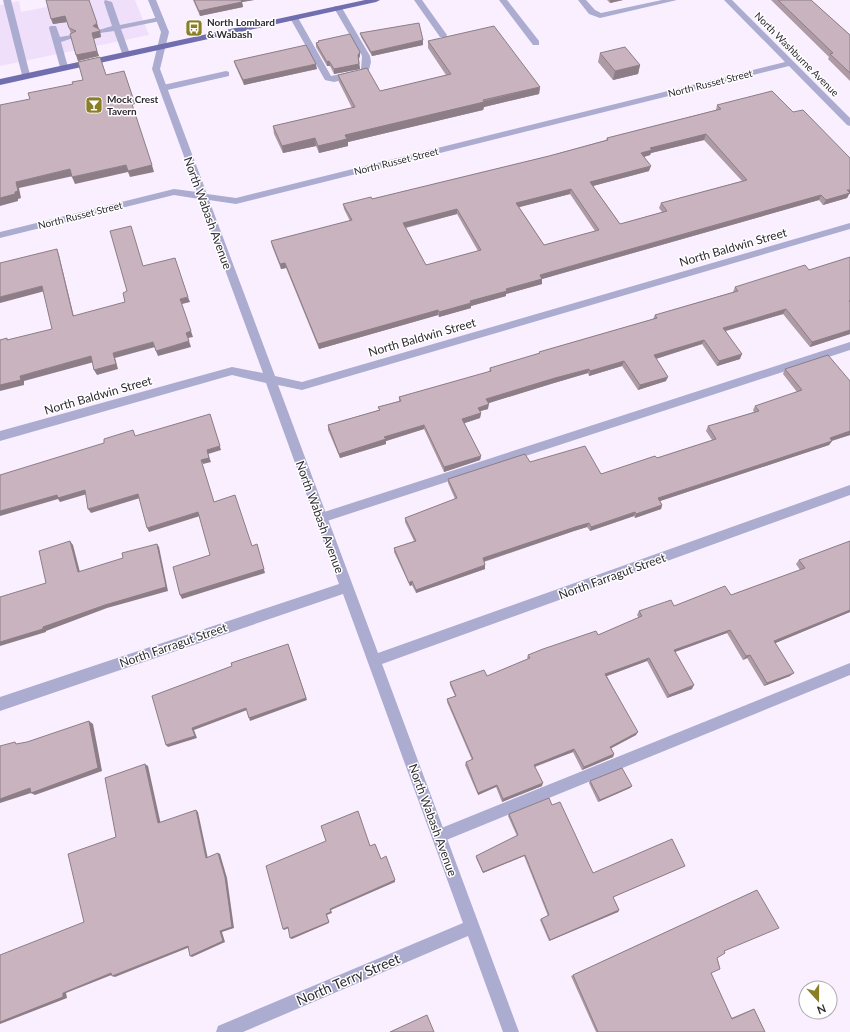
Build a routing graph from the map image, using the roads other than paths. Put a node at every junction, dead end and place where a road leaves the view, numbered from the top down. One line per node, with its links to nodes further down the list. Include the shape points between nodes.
1 (7, 0): 25 (street)
2 (152, 0): 12 (street, North Wabash Avenue)
3 (376, 0): 10 (main road)
4 (418, 0): 16 (street)
5 (503, 0): 19 (street)
6 (582, 0): 7 (street, via 592,12 600,16)
7 (673, 0)
8 (728, 0): 22 (street, North Washburne Avenue)
9 (108, 2): 14 (street)
10 (338, 8): 11 (main road); 11 (street, via 366,56 365,72 328,78)
11 (294, 18): 20 (main road)
12 (160, 19): 14 (street); 20 (street, North Wabash Avenue, via 165,32)
13 (53, 28): 18 (street)
14 (117, 28): 15 (street); 21 (street)
15 (100, 31)
16 (443, 35)
17 (72, 37): 18 (street)
18 (56, 40): 23 (street)
19 (536, 43)
20 (161, 46): 21 (main road); 27 (street, North Wabash Avenue, via 156,69)
21 (126, 54): 23 (main road)
22 (790, 63): 28 (street, North Washburne Avenue); 29 (street, North Russet Street, via 236,201)
23 (64, 67): 25 (main road)
24 (226, 74): 27 (street)
25 (26, 75): 26 (main road)
26 (0, 82)
27 (163, 88): 29 (street, North Wabash Avenue)
28 (850, 123)
29 (202, 196): 31 (street, North Russet Street, via 174,192); 33 (street, North Wabash Avenue)
30 (850, 226): 33 (street, North Baldwin Street, via 302,386)
31 (0, 235)
32 (850, 346): 36 (street)
33 (269, 379): 34 (street, North Baldwin Street, via 232,371); 36 (street, North Wabash Avenue)
34 (0, 436)
35 (850, 490): 38 (street, North Farragut Street)
36 (321, 518): 37 (street, North Wabash Avenue)
37 (346, 587): 38 (street, North Wabash Avenue); 40 (street, North Farragut Street)
38 (374, 661): 41 (street, North Wabash Avenue)
39 (850, 669): 41 (street)
40 (0, 704)
41 (439, 836): 42 (street, North Wabash Avenue)
42 (472, 927): 43 (street, North Terry Street); 44 (street, North Wabash Avenue)
43 (224, 1032)
44 (511, 1032)

